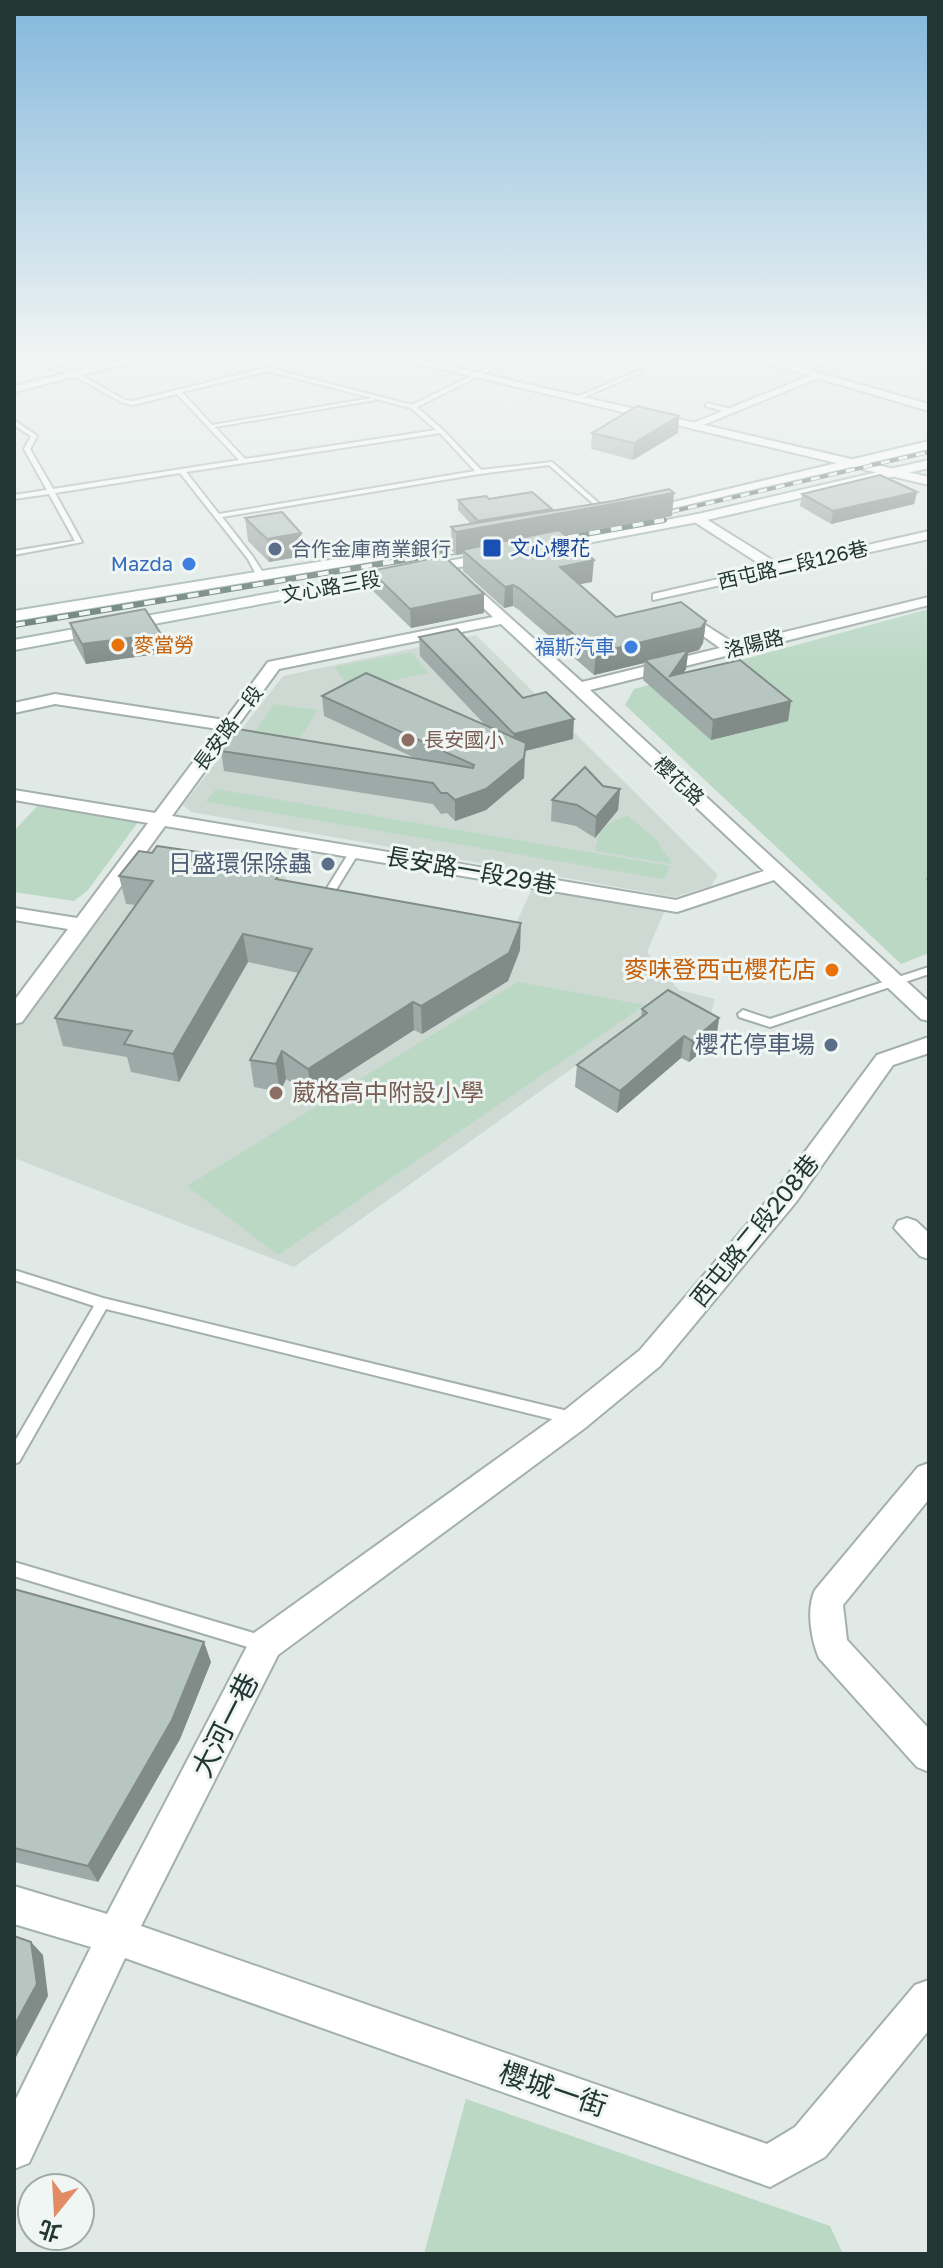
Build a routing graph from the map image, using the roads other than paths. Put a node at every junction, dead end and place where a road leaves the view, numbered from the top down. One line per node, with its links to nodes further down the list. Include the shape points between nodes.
1 (32, 460): 12 (lane)
2 (242, 460): 8 (lane)
3 (468, 460): 9 (lane)
4 (837, 460): 6 (street)
5 (870, 460): 6 (street)
6 (854, 464): 10 (street); 15 (street)
7 (929, 464): 10 (street)
8 (181, 470): 12 (lane); 14 (lane)
9 (479, 472): 14 (lane); 15 (lane, via 550,463)
10 (891, 472): 11 (street); 16 (street)
11 (929, 481)
12 (48, 492): 13 (lane); 23 (lane, via 79,542)
13 (14, 497)
14 (217, 516): 28 (lane)
15 (611, 517): 17 (street)
16 (698, 518): 22 (street); 27 (street)
17 (596, 520)
18 (504, 535): 21 (street, 文心路三段)
19 (929, 535): 20 (street, 西屯路二段126巷)
20 (905, 540): 25 (street); 27 (street, 西屯路二段126巷)
21 (428, 548): 26 (street, 櫻花路); 28 (street, 文心路三段)
22 (523, 551)
23 (14, 553)
24 (508, 554): 26 (street, 文心路三段)
25 (929, 554)
26 (447, 565): 31 (street, 櫻花路); 32 (street, 文心路三段)
27 (775, 568): 33 (street, 西屯路二段126巷, via 658,597)
28 (261, 576): 30 (street, 文心路三段)
29 (929, 601): 33 (street, 洛陽路)
30 (14, 616)
31 (505, 619): 34 (street, 櫻花路); 36 (street, 長安路一段, via 274,665)
32 (14, 645)
33 (733, 650): 34 (street, 洛陽路)
34 (579, 688): 40 (street, 櫻花路)
35 (14, 708): 36 (street, via 55,699)
36 (229, 726): 38 (street, 長安路一段)
37 (14, 795): 38 (street, 長安路一段29巷)
38 (161, 818): 39 (street, 長安路一段29巷); 43 (street, 長安路一段)
39 (355, 851): 40 (street, 長安路一段29巷, via 677,906); 41 (lane)
40 (777, 873): 45 (street, 櫻花路)
41 (320, 907)
42 (14, 914): 43 (street)
43 (82, 925): 48 (street, 長安路一段)
44 (929, 970): 45 (lane)
45 (895, 983): 46 (lane, via 770,1023); 47 (street, 櫻花路)
46 (743, 1014)
47 (929, 1014)
48 (14, 1017)
49 (929, 1045): 54 (street, 西屯路二段208巷, via 885,1060 787,1195 650,1358)
50 (907, 1228): 51 (street)
51 (929, 1249)
52 (14, 1275): 53 (lane)
53 (103, 1303): 54 (lane); 55 (lane)
54 (575, 1419): 58 (street, 大河一巷)
55 (14, 1457)
56 (929, 1476): 59 (street, via 826,1601 831,1647)
57 (14, 1569): 58 (lane)
58 (266, 1644): 61 (street, 大河一巷)
59 (929, 1755)
60 (14, 1905): 61 (street)
61 (116, 1936): 62 (street, 櫻城一街, via 770,2166 810,2142); 63 (street, 大河一巷)
62 (929, 1999)
63 (14, 2148)

